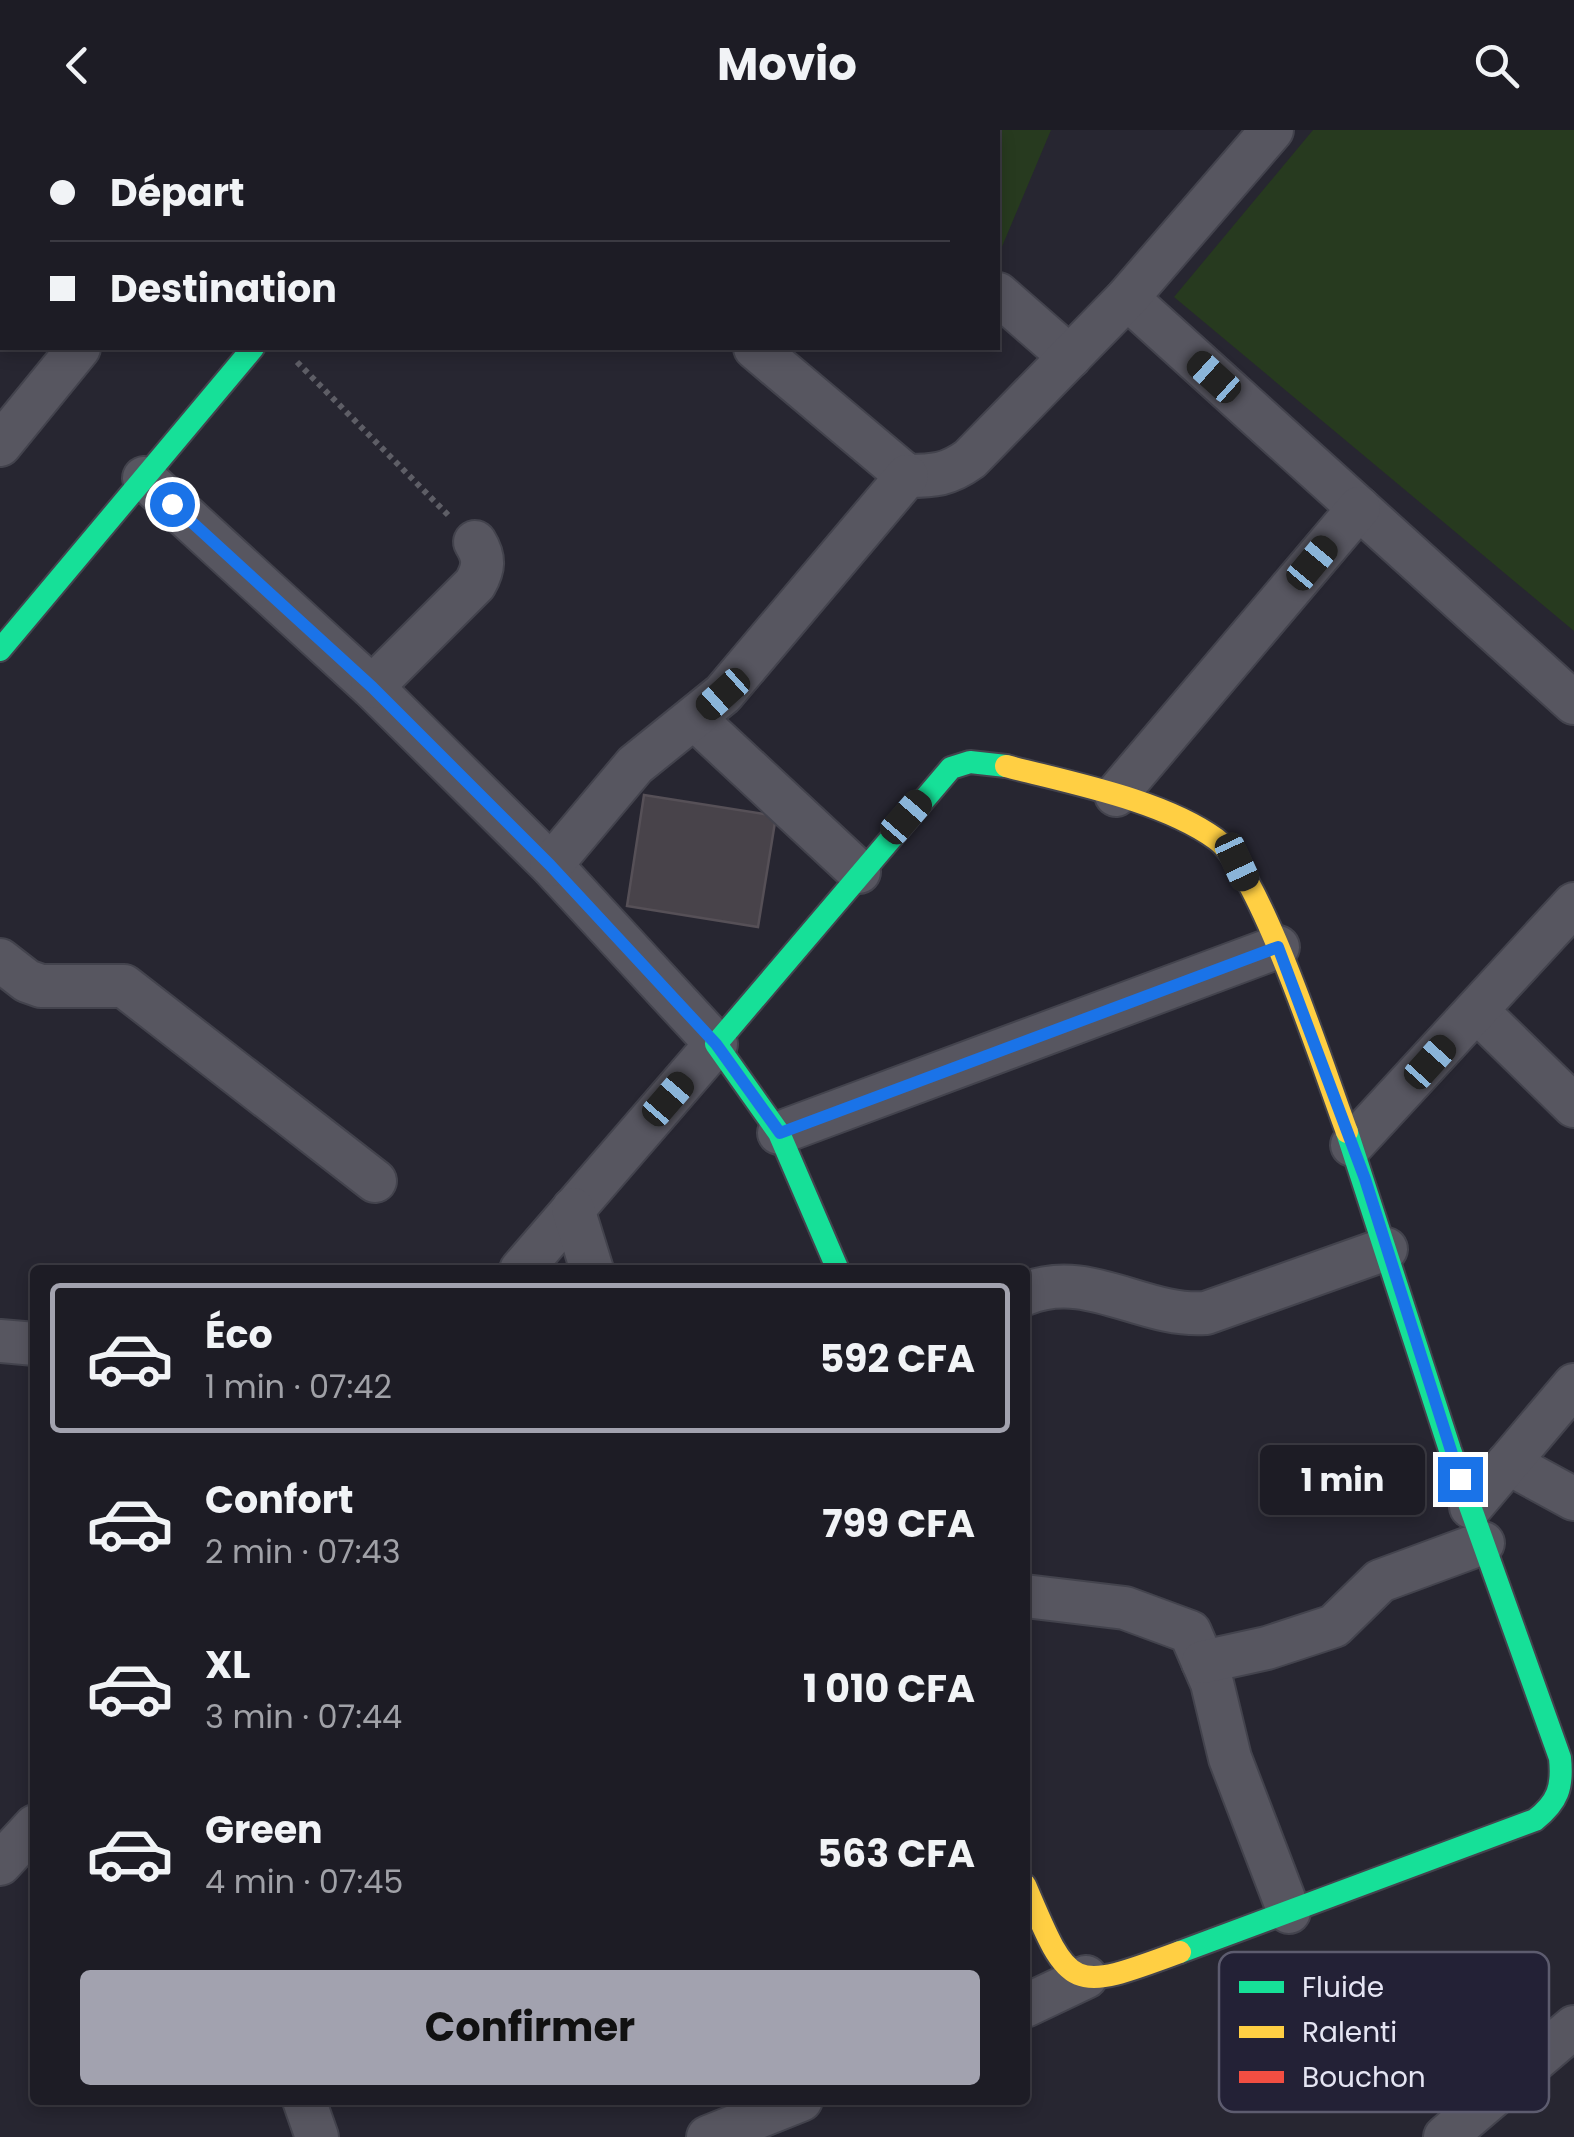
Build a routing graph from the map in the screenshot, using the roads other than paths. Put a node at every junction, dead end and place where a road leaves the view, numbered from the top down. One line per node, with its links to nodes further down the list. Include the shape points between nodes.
1 (1272, 130): 3 (street)
2 (1000, 296): 7 (street)
3 (1128, 298): 7 (street); 11 (street)
4 (77, 350): 8 (street)
5 (251, 350): 10 (main road)
6 (757, 350): 9 (street)
7 (1070, 357): 9 (street, via 970,459 939,476)
8 (0, 446)
9 (907, 476): 16 (street)
10 (144, 478): 13 (main road); 14 (street)
11 (1358, 508): 15 (street); 17 (street)
12 (475, 542): 14 (street, via 483,570 475,584)
13 (0, 650)
14 (372, 687): 18 (street)
15 (1574, 703)
16 (695, 719): 18 (street, via 635,765); 19 (street)
17 (1116, 796): 19 (main road, via 970,762 940,779); 21 (main road, via 1198,826 1220,842 1237,862)
18 (550, 865): 24 (street)
19 (859, 872): 24 (main road)
20 (1574, 904): 23 (street)
21 (1278, 947): 26 (street); 27 (main road)
22 (0, 960): 28 (street, via 40,986 124,986)
23 (1477, 1011): 25 (street); 27 (street)
24 (716, 1044): 26 (main road); 29 (street)
25 (1574, 1106)
26 (780, 1133): 33 (main road)
27 (1352, 1145): 30 (main road)
28 (375, 1181)
29 (573, 1210): 31 (street); 32 (street)
30 (1386, 1250): 34 (street, via 1206,1313 1183,1315 1082,1286); 40 (main road)
31 (525, 1265)
32 (590, 1265)
33 (836, 1265)
34 (1030, 1292)
35 (0, 1341): 36 (street)
36 (30, 1344)
37 (1574, 1385): 38 (street)
38 (1508, 1463): 39 (street); 40 (street)
39 (1574, 1499)
40 (1477, 1525): 42 (street, via 1380,1581 1334,1626); 46 (main road, via 1560,1758 1563,1783 1556,1805 1535,1820)
41 (1030, 1597): 42 (street, via 1125,1608 1190,1632)
42 (1203, 1662): 46 (street, via 1230,1758)
43 (30, 1831): 44 (street)
44 (0, 1864)
45 (1030, 1897): 47 (main road, via 1054,1952 1067,1970)
46 (1289, 1912): 47 (main road, via 1110,1978)
47 (1086, 1977): 48 (street)
48 (1030, 2004)
49 (1574, 2027): 50 (street)
50 (1549, 2048)
51 (306, 2105): 54 (street)
52 (788, 2105): 55 (street)
53 (1474, 2112): 56 (street)
54 (317, 2137)
55 (708, 2137)
56 (1445, 2137)

